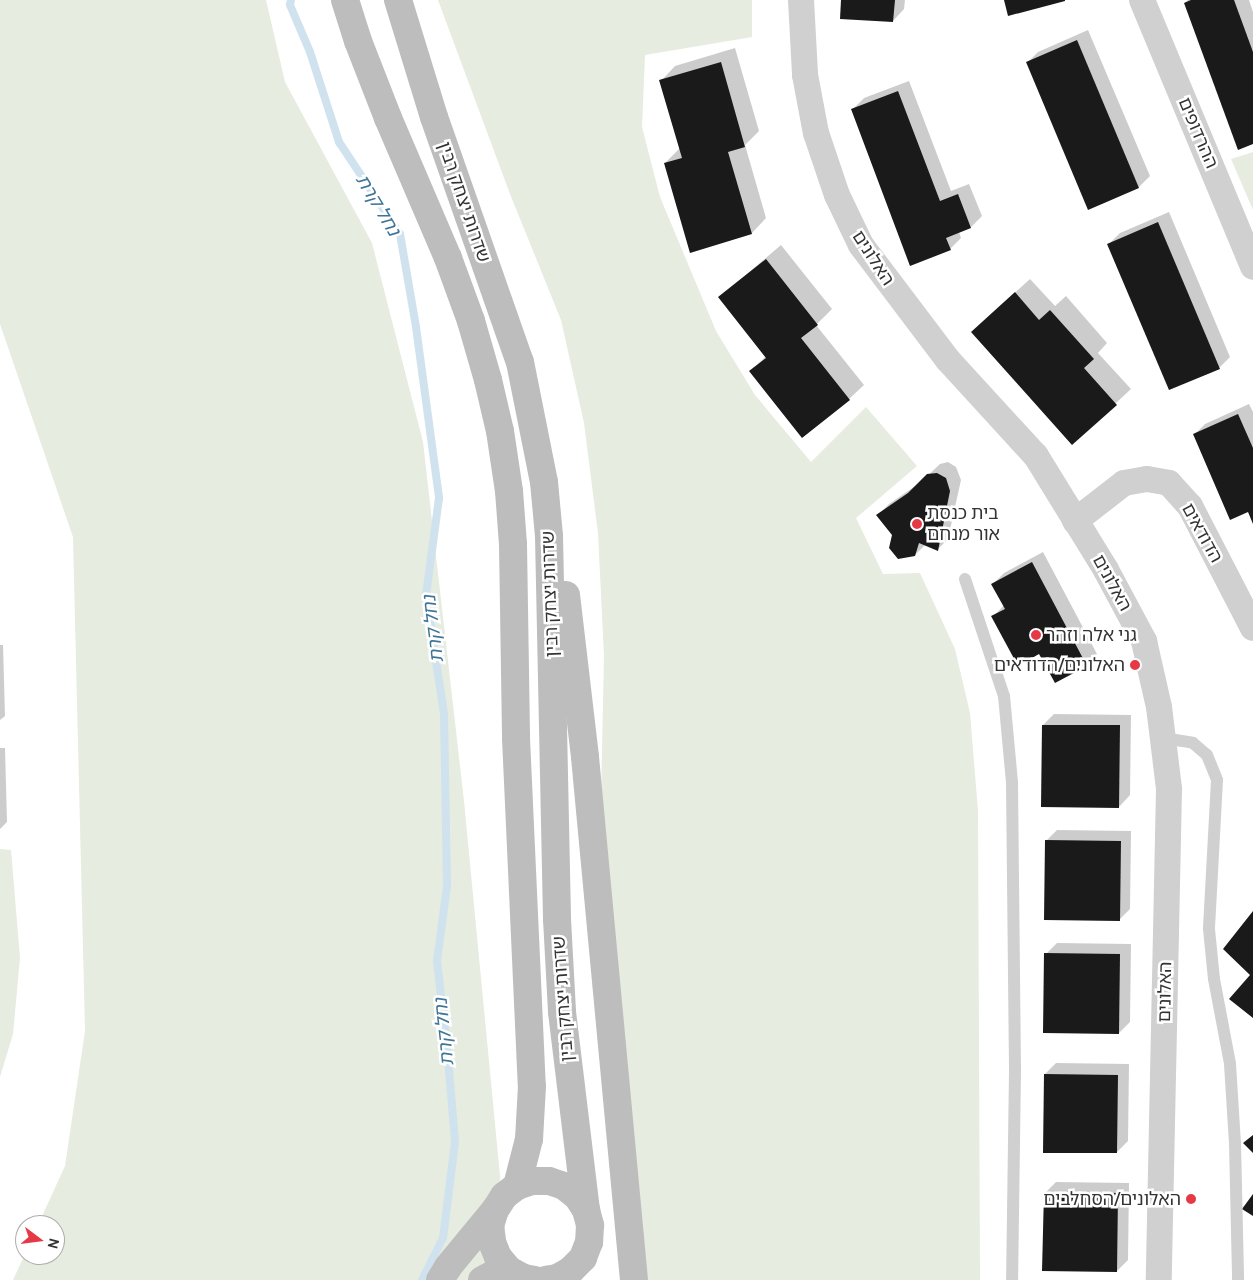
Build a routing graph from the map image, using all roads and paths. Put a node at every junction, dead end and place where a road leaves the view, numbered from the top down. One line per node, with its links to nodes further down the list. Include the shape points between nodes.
1 (345, 0): 11 (main road, שדרות יצחק רבין, via 388,118 448,258 471,321 492,397 509,490 514,553 516,738 532,1086 529,1139)
2 (398, 0): 6 (main road, שדרות יצחק רבין, via 434,118 520,362)
3 (801, 0): 7 (street, האלונים, via 805,75 816,133 837,195 861,245 948,360 1036,456)
4 (1142, 0): 5 (street, ההרדופים)
5 (1253, 267)
6 (544, 482): 13 (main road, שדרות יצחק רבין, via 549,536 562,1012); 18 (main road, via 562,567 584,748)
7 (1075, 521): 9 (street, הדודאים, via 1124,483 1147,479 1170,483 1190,506); 10 (street, האלונים, via 1144,641)
8 (965, 579): 19 (lane, via 1004,696 1012,783 1015,1061)
9 (1253, 628)
10 (1163, 738): 20 (street, האלונים, via 1169,789); 21 (lane, via 1193,743 1207,755 1217,780 1209,929 1214,979 1230,1064)
11 (517, 1186): 12 (main road, via 504,1196); 13 (main road, via 532,1181 549,1181 564,1186 577,1196)
12 (495, 1210): 15 (main road, via 490,1226 498,1257); 16 (main road)
13 (586, 1210): 14 (main road, via 590,1225 589,1242)
14 (582, 1269): 15 (main road, via 557,1278)
15 (529, 1278): 17 (main road, via 496,1272)
16 (440, 1280)
17 (482, 1280)
18 (634, 1280)
19 (1012, 1280)
20 (1159, 1280)
21 (1238, 1280)

